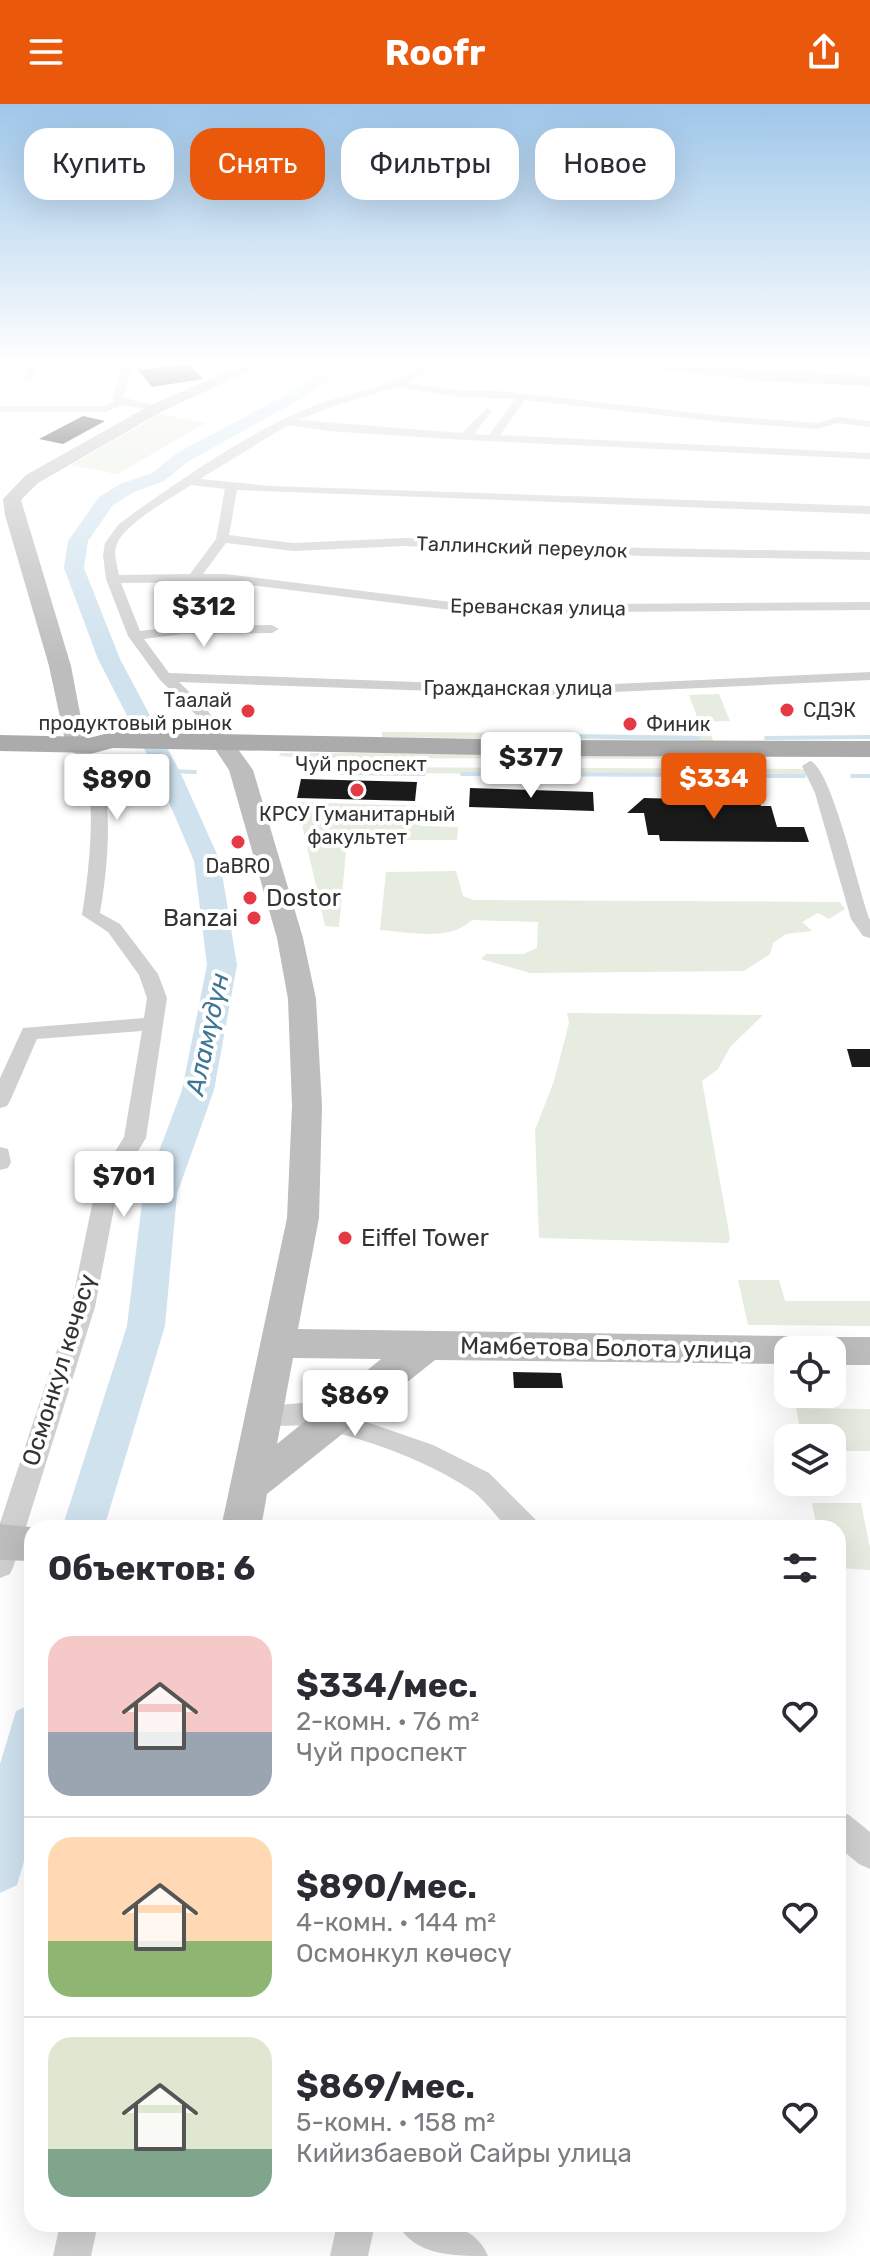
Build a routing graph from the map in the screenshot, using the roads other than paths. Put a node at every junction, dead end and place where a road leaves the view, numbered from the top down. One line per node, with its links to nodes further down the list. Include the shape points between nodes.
1 (57, 464): 5 (street, Осмонкул көчөсү)
2 (216, 464): 3 (street)
3 (188, 481): 4 (street); 10 (street, via 117,535 109,555)
4 (232, 486): 6 (street); 7 (street)
5 (6, 499): 17 (street, Осмонкул көчөсү, via 73,723)
6 (870, 510)
7 (222, 539): 8 (street, Таллинский переулок, via 293,547 404,542); 9 (street)
8 (870, 556)
9 (194, 578): 10 (street, Ереванская улица); 11 (street, Ереванская улица, via 475,609)
10 (113, 579): 13 (street)
11 (870, 606)
12 (272, 629): 13 (street)
13 (135, 636): 15 (street)
14 (870, 676): 15 (street, Гражданская улица, via 550,691)
15 (165, 677): 19 (street, via 201,711)
16 (0, 743): 17 (main road, Чуй проспект)
17 (98, 746): 19 (main road, Чуй проспект); 23 (street, Осмонкул көчөсү, via 92,765 97,889 91,915 114,928 148,974 157,998)
18 (870, 749): 19 (main road, Чуй проспект)
19 (227, 750): 20 (main road, Чуй проспект, via 271,763); 27 (street, via 241,770 290,938 302,999 307,1106 303,1218)
20 (810, 766): 21 (main road, Чуй проспект); 22 (street, via 860,919)
21 (870, 766)
22 (870, 932)
23 (153, 1024): 24 (street, via 30,1033); 37 (street, Осмонкул көчөсү, via 135,1138 108,1181 83,1307)
24 (0, 1101)
25 (0, 1155): 26 (street)
26 (0, 1162)
27 (280, 1343): 28 (street, Мамбетова Болота улица); 32 (street)
28 (429, 1345): 29 (street, Мамбетова Болота улица); 33 (street, via 390,1369)
29 (774, 1350)
30 (846, 1351): 31 (street)
31 (870, 1351)
32 (266, 1415): 33 (street); 34 (street)
33 (329, 1420): 34 (street, via 290,1458); 36 (street, via 424,1453 480,1481)
34 (251, 1484): 35 (street)
35 (243, 1520)
36 (517, 1520)
37 (10, 1547)
38 (846, 1833): 39 (street)
39 (870, 1853)
40 (77, 2232): 43 (street)
41 (354, 2232): 44 (street)
42 (430, 2232): 45 (street)
43 (72, 2256)
44 (349, 2256)
45 (469, 2256)

